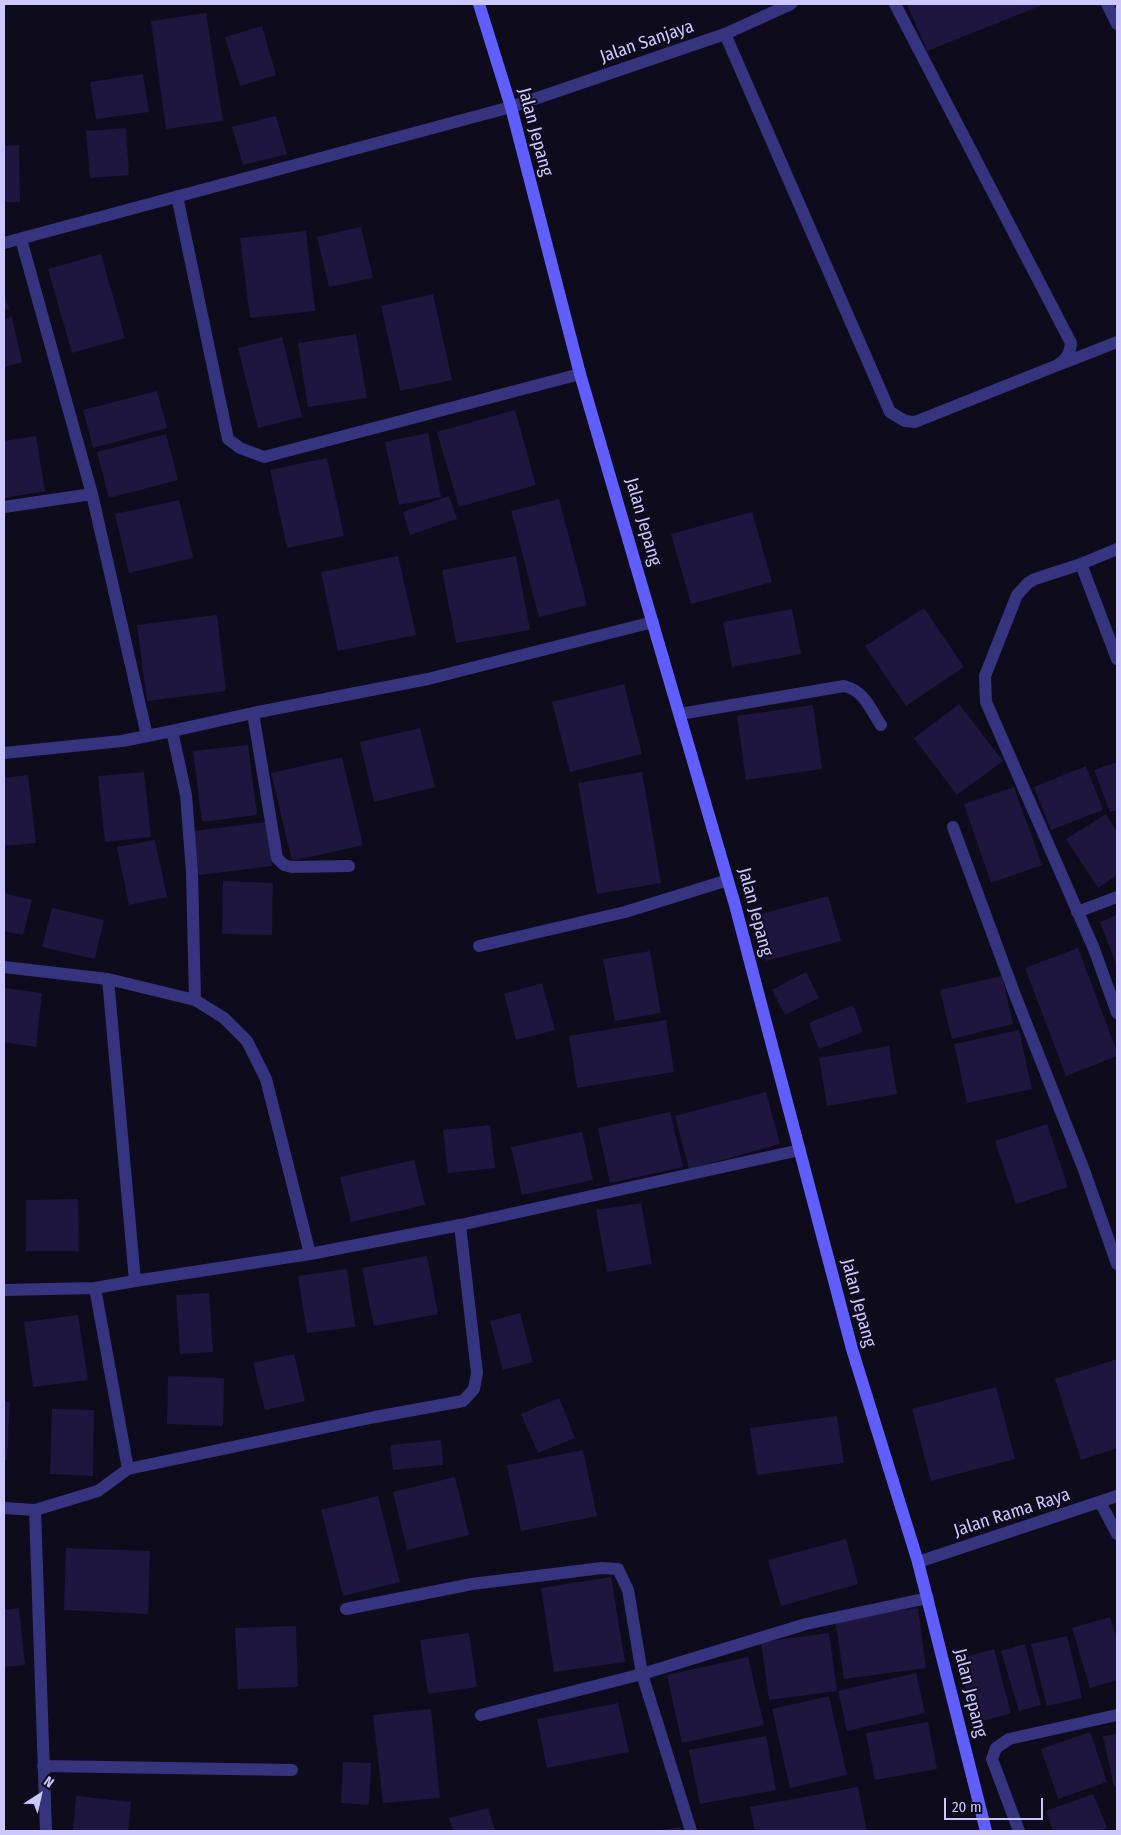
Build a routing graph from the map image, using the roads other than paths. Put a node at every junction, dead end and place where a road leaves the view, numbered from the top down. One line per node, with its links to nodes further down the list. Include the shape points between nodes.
1 (479, 4): 7 (street, Jalan Jepang)
2 (791, 4): 6 (street, Jalan Sanjaya)
3 (895, 4): 12 (street, via 1071,343 1070,352)
4 (1107, 4): 5 (street)
5 (1117, 24)
6 (725, 34): 7 (street, Jalan Sanjaya); 12 (street, via 890,412 905,421 914,422)
7 (512, 107): 8 (street, Jalan Sanjaya); 13 (street, Jalan Jepang)
8 (177, 196): 9 (street, Jalan Sanjaya); 13 (street, via 228,439 240,448 264,457)
9 (21, 239): 10 (street, Jalan Sanjaya); 14 (street)
10 (4, 243)
11 (1117, 342): 12 (street)
12 (1058, 365)
13 (580, 374): 18 (street, Jalan Jepang)
14 (92, 494): 15 (street); 24 (street)
15 (4, 508)
16 (1117, 549): 17 (street)
17 (1081, 564): 19 (street); 30 (street, via 1035,578 1017,595 985,676 986,702)
18 (653, 622): 20 (street, via 428,679); 21 (street, Jalan Jepang)
19 (1117, 659)
20 (253, 713): 23 (street); 27 (street, via 277,858 284,866 292,867)
21 (680, 714): 22 (street, via 844,686 861,693); 28 (street, Jalan Jepang)
22 (881, 725)
23 (172, 731): 24 (street); 34 (street, via 186,795 192,872)
24 (147, 736): 25 (street)
25 (4, 754)
26 (952, 827): 39 (street)
27 (348, 866)
28 (728, 880): 31 (street, via 624,912); 36 (street, Jalan Jepang)
29 (1117, 897): 30 (street)
30 (1077, 912): 35 (street)
31 (479, 946)
32 (4, 967): 33 (street)
33 (108, 979): 34 (street); 40 (street)
34 (195, 1000): 38 (street, via 224,1018 247,1041 266,1080)
35 (1117, 1012)
36 (800, 1150): 37 (street); 49 (street, Jalan Jepang, via 852,1349)
37 (460, 1225): 38 (street); 43 (street, via 477,1373 474,1389 463,1402 375,1417)
38 (310, 1254): 40 (street)
39 (1117, 1264)
40 (135, 1281): 41 (street)
41 (95, 1288): 42 (street); 43 (street)
42 (4, 1290)
43 (128, 1470): 47 (street, via 98,1491)
44 (1117, 1496): 45 (street, Jalan Rama Raya)
45 (1100, 1502): 48 (street); 49 (street, Jalan Rama Raya)
46 (4, 1508): 47 (street)
47 (35, 1510): 55 (street)
48 (1117, 1534)
49 (918, 1562): 50 (street, Jalan Jepang)
50 (928, 1598): 52 (street, via 806,1624); 59 (street, Jalan Jepang)
51 (346, 1609): 52 (street, via 472,1584 602,1568 618,1569 628,1590)
52 (642, 1674): 53 (street); 58 (street)
53 (481, 1714)
54 (1117, 1715): 60 (street, via 1009,1739 996,1748 992,1759)
55 (43, 1766): 56 (street); 57 (street)
56 (292, 1770)
57 (46, 1831)
58 (691, 1831)
59 (986, 1831)
60 (1019, 1831)

